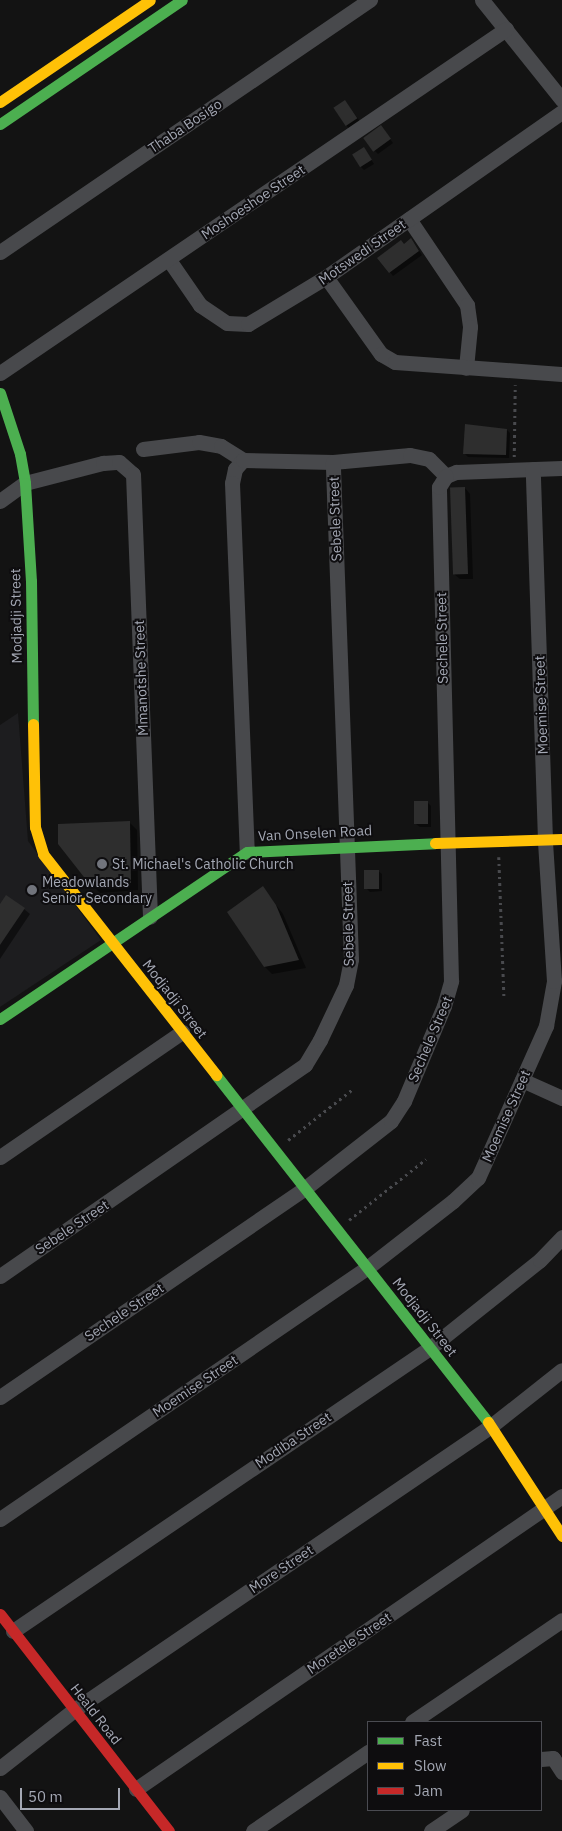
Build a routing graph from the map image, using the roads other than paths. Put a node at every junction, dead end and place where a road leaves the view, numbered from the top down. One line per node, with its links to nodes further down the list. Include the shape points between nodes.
1 (150, 0): 7 (street)
2 (182, 0): 9 (street)
3 (370, 0): 11 (street, Thaba Bosigo)
4 (482, 0): 5 (street)
5 (506, 29): 6 (street); 12 (street, Moshoeshoe Street)
6 (562, 100)
7 (0, 102)
8 (562, 112): 10 (street, Motswedi Street)
9 (0, 124)
10 (409, 219): 13 (street, Motswedi Street); 14 (street, via 467,305 470,327)
11 (0, 252)
12 (169, 260): 13 (street, Motswedi Street, via 200,304 228,323 238,325 259,320); 15 (street, Moshoeshoe Street)
13 (326, 277): 14 (street, via 388,359 416,366)
14 (466, 368): 16 (street)
15 (0, 373)
16 (562, 374)
17 (0, 392): 24 (street, Modjadji Street, via 20,454)
18 (143, 449): 19 (street, via 199,442 221,446)
19 (243, 460): 20 (street); 30 (street, via 235,469 232,483)
20 (333, 462): 23 (street, via 410,455 429,459); 29 (street, Sebele Street)
21 (562, 468): 22 (street)
22 (533, 470): 23 (street, via 456,472); 27 (street, Moemise Street)
23 (446, 476): 28 (street, Sechele Street, via 439,487)
24 (25, 483): 25 (street); 31 (street, Mmanotshe Street, via 103,463 118,462 133,474); 32 (street, Modjadji Street, via 38,843 54,870)
25 (0, 501)
26 (562, 839): 27 (street, Van Onselen Road)
27 (545, 840): 28 (street, Van Onselen Road); 33 (street, Moemise Street)
28 (446, 842): 29 (street, Van Onselen Road); 40 (street, Sechele Street, via 451,981 444,1006 396,1115)
29 (346, 846): 30 (street, Van Onselen Road); 38 (street, Sebele Street, via 350,959 346,985 305,1065)
30 (247, 852): 31 (street, Van Onselen Road)
31 (150, 917): 32 (street, Van Onselen Road)
32 (112, 944): 34 (street, Van Onselen Road); 35 (street, Modjadji Street)
33 (558, 982): 36 (street, Moemise Street, via 548,1020)
34 (0, 1019)
35 (182, 1032): 38 (street, Modjadji Street); 39 (street)
36 (522, 1080): 37 (street); 42 (street, Moemise Street, via 485,1164 471,1186)
37 (562, 1098)
38 (242, 1111): 40 (street, Modjadji Street); 43 (street, Sebele Street)
39 (0, 1157)
40 (304, 1189): 42 (street, Modjadji Street); 46 (street, Sechele Street)
41 (562, 1237): 44 (street, Modiba Street, via 540,1260)
42 (367, 1268): 44 (street, Modjadji Street); 50 (street, Moemise Street)
43 (0, 1276)
44 (431, 1347): 47 (street, Modjadji Street); 54 (street, Modiba Street)
45 (562, 1370): 47 (street, More Street)
46 (0, 1397)
47 (491, 1426): 49 (street, Modjadji Street); 55 (street, More Street)
48 (562, 1496): 49 (street, Moretele Street)
49 (545, 1510): 51 (street, Modjadji Street); 61 (street, Moretele Street)
50 (0, 1519)
51 (562, 1536)
52 (0, 1614): 54 (street, Heald Road)
53 (562, 1620): 56 (street)
54 (13, 1630): 55 (street, Heald Road)
55 (74, 1710): 59 (street, More Street); 61 (street, Heald Road)
56 (413, 1721)
57 (367, 1753): 66 (street)
58 (542, 1759): 60 (street, via 553,1758)
59 (0, 1768)
60 (562, 1772)
61 (136, 1789): 65 (street, Heald Road)
62 (0, 1797): 64 (street)
63 (461, 1811): 67 (street)
64 (20, 1828)
65 (169, 1831)
66 (253, 1831)
67 (431, 1831)

